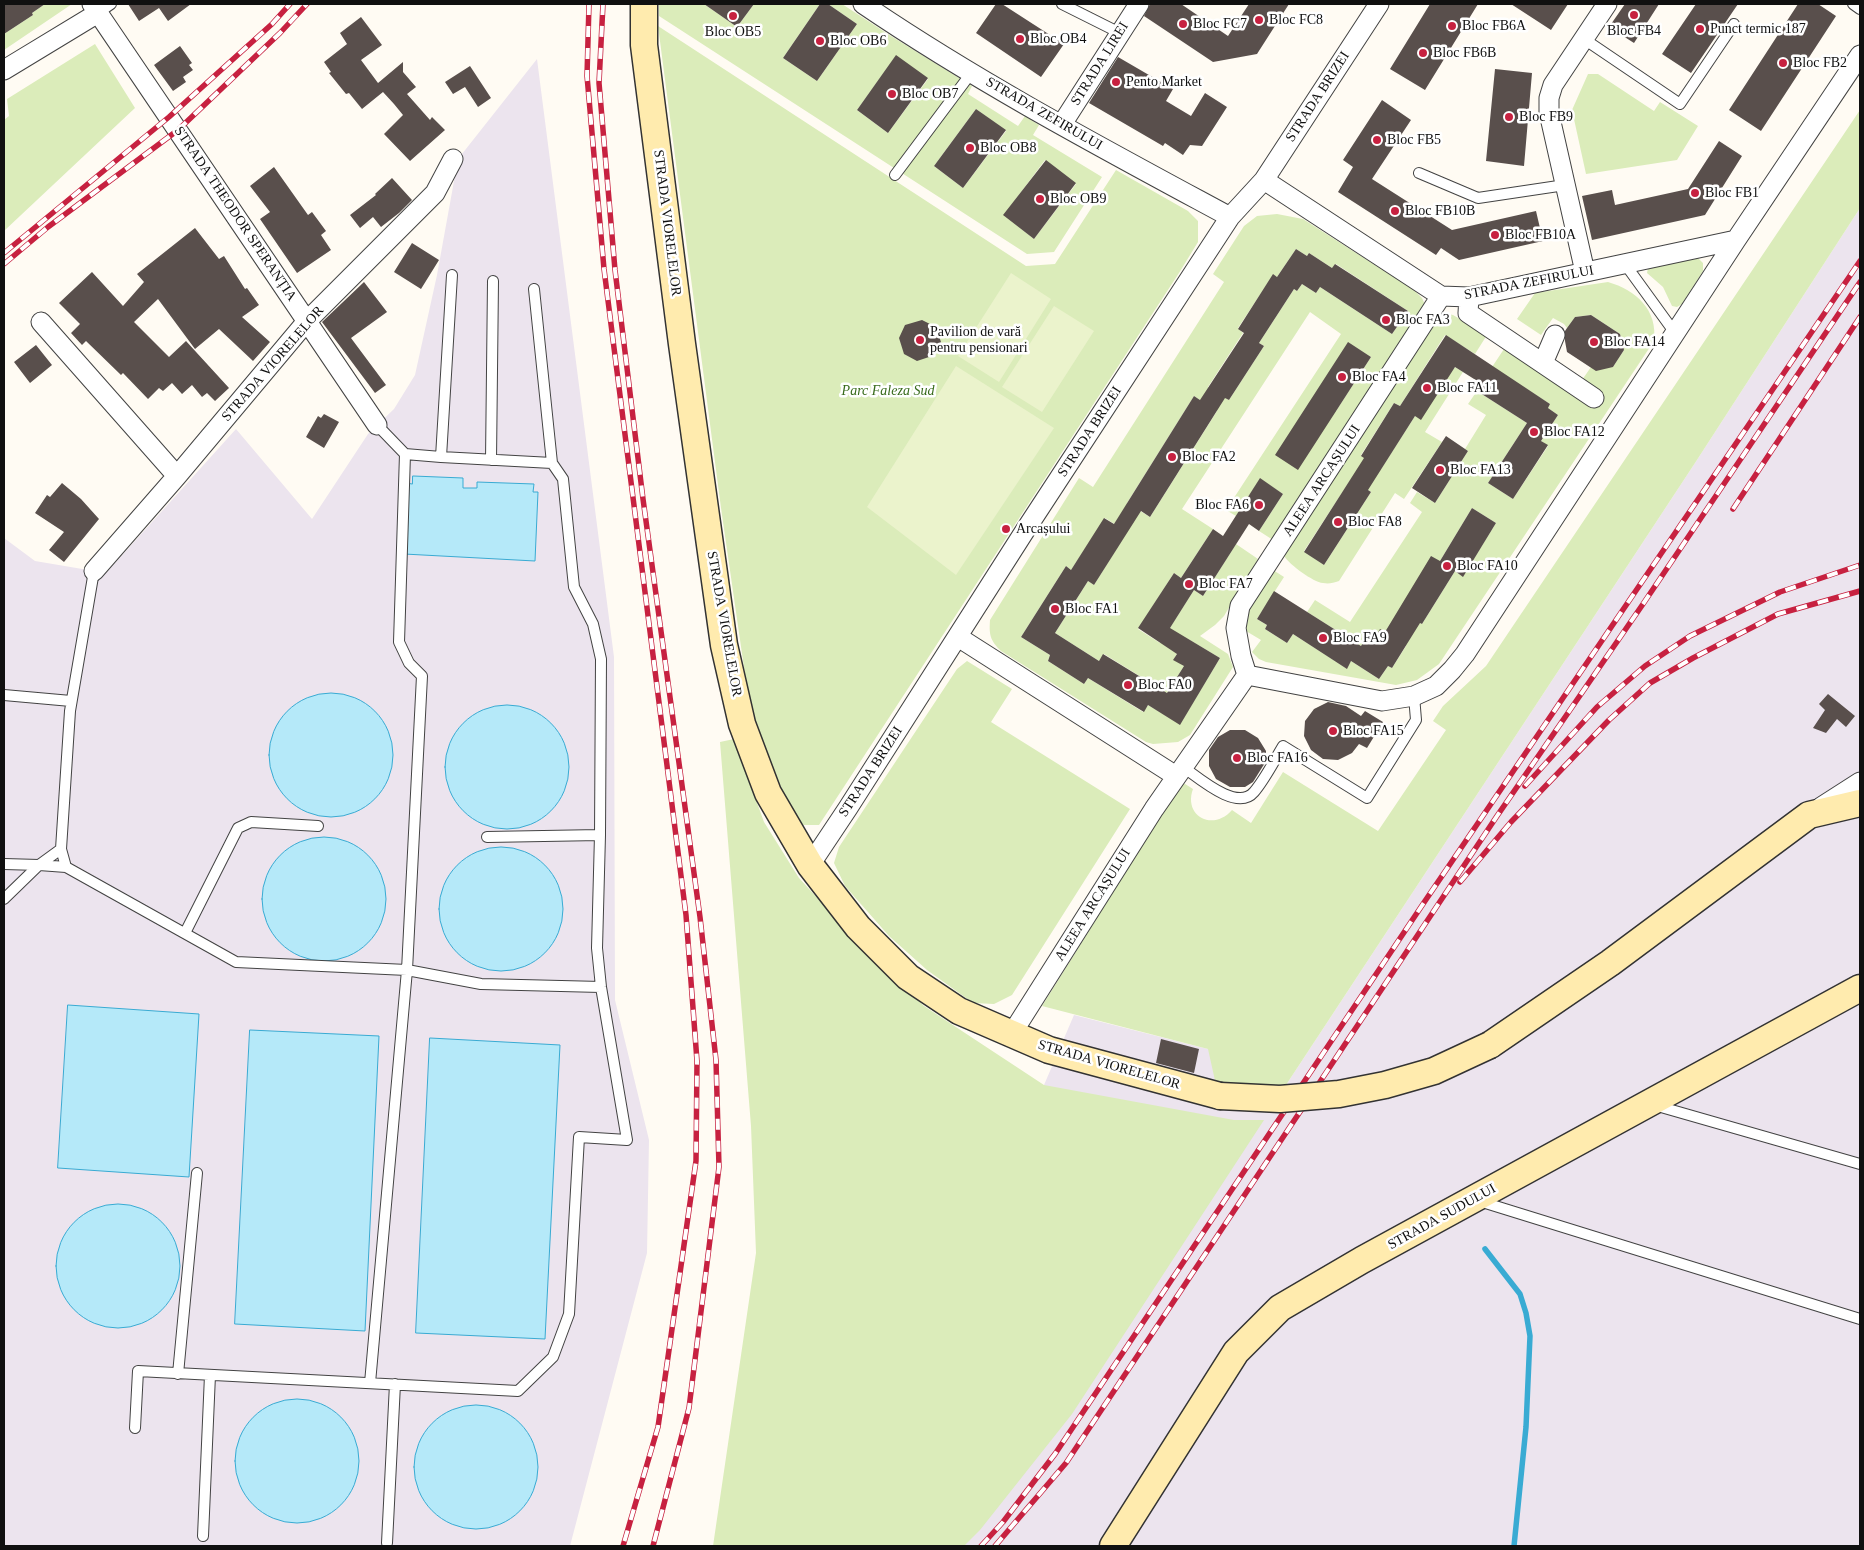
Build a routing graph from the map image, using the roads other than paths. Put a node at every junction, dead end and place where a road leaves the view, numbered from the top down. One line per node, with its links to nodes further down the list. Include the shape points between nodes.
1 (644, 4): 59 (street, STRADA VIORELELOR, via 644,45 724,645 742,724 768,793)
2 (863, 4): 15 (street, STRADA ZEFIRULUI)
3 (1062, 4): 11 (lane)
4 (1138, 4): 11 (street, STRADA LIREI)
5 (1379, 4): 20 (street, STRADA BRIZEI)
6 (1607, 4): 12 (street)
7 (1853, 4): 9 (lane)
8 (101, 7): 14 (street); 31 (street, STRADA THEODOR SPERANȚIA)
9 (1860, 9)
10 (1734, 24): 12 (lane, via 1680,104)
11 (1120, 33): 16 (street, STRADA LIREI)
12 (1584, 39): 21 (street, via 1553,85 1549,98 1549,113)
13 (1860, 55): 23 (street)
14 (4, 70)
15 (972, 72): 16 (street, STRADA ZEFIRULUI); 19 (lane)
16 (1062, 124): 22 (street, STRADA ZEFIRULUI)
17 (453, 159): 31 (street, STRADA VIORELELOR, via 434,193)
18 (1419, 173): 21 (lane, via 1478,198)
19 (895, 175)
20 (1264, 180): 22 (street, STRADA BRIZEI); 29 (street)
21 (1565, 185): 25 (street)
22 (1230, 217): 44 (street, STRADA BRIZEI)
23 (1736, 240): 24 (street, STRADA ZEFIRULUI); 33 (street)
24 (1625, 264): 25 (street, STRADA ZEFIRULUI); 33 (lane)
25 (1585, 272): 30 (street, STRADA ZEFIRULUI)
26 (452, 275): 39 (lane)
27 (493, 281): 40 (lane)
28 (534, 289): 41 (lane)
29 (1442, 296): 30 (street, STRADA ZEFIRULUI); 45 (street, ALEEA ARCAȘULUI, via 1240,606 1236,628)
30 (1469, 297): 35 (street, via 1468,313)
31 (307, 321): 37 (street, STRADA THEODOR SPERANȚIA); 42 (street, STRADA VIORELELOR)
32 (41, 322): 42 (street)
33 (1675, 333): 47 (street, via 1465,654 1436,686)
34 (1555, 335): 35 (street)
35 (1543, 363): 36 (street)
36 (1594, 398)
37 (378, 425): 38 (lane)
38 (404, 454): 39 (lane); 63 (lane, via 399,642 409,663 422,676)
39 (441, 457): 40 (lane)
40 (491, 460): 41 (lane)
41 (552, 463): 54 (lane, via 563,480 574,587 593,624 601,659)
42 (178, 476): 43 (street, STRADA VIORELELOR)
43 (94, 571): 48 (lane)
44 (958, 637): 49 (street); 59 (street, STRADA BRIZEI)
45 (1247, 675): 47 (street, via 1382,701); 49 (street, ALEEA ARCAȘULUI)
46 (4, 695): 48 (lane)
47 (1414, 696): 49 (lane, via 1416,720 1367,798 1284,746 1253,793 1245,798 1230,798)
48 (71, 701): 56 (lane)
49 (1179, 772): 66 (street, ALEEA ARCAȘULUI)
50 (1860, 782): 52 (street)
51 (1860, 802): 52 (street)
52 (1808, 815): 66 (street, STRADA VIORELELOR, bridge, via 1610,963 1490,1045 1434,1071 1339,1094 1280,1099 1220,1096 1049,1050)
53 (318, 826): 62 (lane, via 251,822 238,828)
54 (600, 835): 55 (lane); 64 (lane, via 598,948)
55 (487, 836)
56 (61, 849): 58 (lane); 60 (lane)
57 (4, 864): 58 (lane)
58 (39, 865): 60 (lane); 61 (lane)
59 (810, 865): 66 (street, STRADA VIORELELOR, via 858,927 908,977 959,1011)
60 (66, 867): 62 (lane)
61 (4, 899)
62 (184, 933): 63 (lane, via 236,962)
63 (407, 970): 64 (lane, via 480,984); 74 (lane)
64 (601, 987): 75 (lane, via 627,1140 579,1137 569,1314 553,1358 518,1391)
65 (1860, 988): 67 (street, STRADA SUDULUI)
66 (1011, 1034)
67 (1648, 1103): 68 (lane); 70 (street, STRADA SUDULUI)
68 (1860, 1164)
69 (197, 1173): 72 (lane)
70 (1473, 1199): 71 (lane); 79 (street, STRADA SUDULUI, via 1280,1308 1236,1352)
71 (1860, 1319)
72 (178, 1374): 73 (lane); 76 (lane, via 138,1371)
73 (210, 1375): 74 (lane); 77 (lane)
74 (370, 1383): 75 (lane)
75 (395, 1384): 78 (lane)
76 (136, 1428)
77 (203, 1536)
78 (387, 1543)
79 (1114, 1546)

